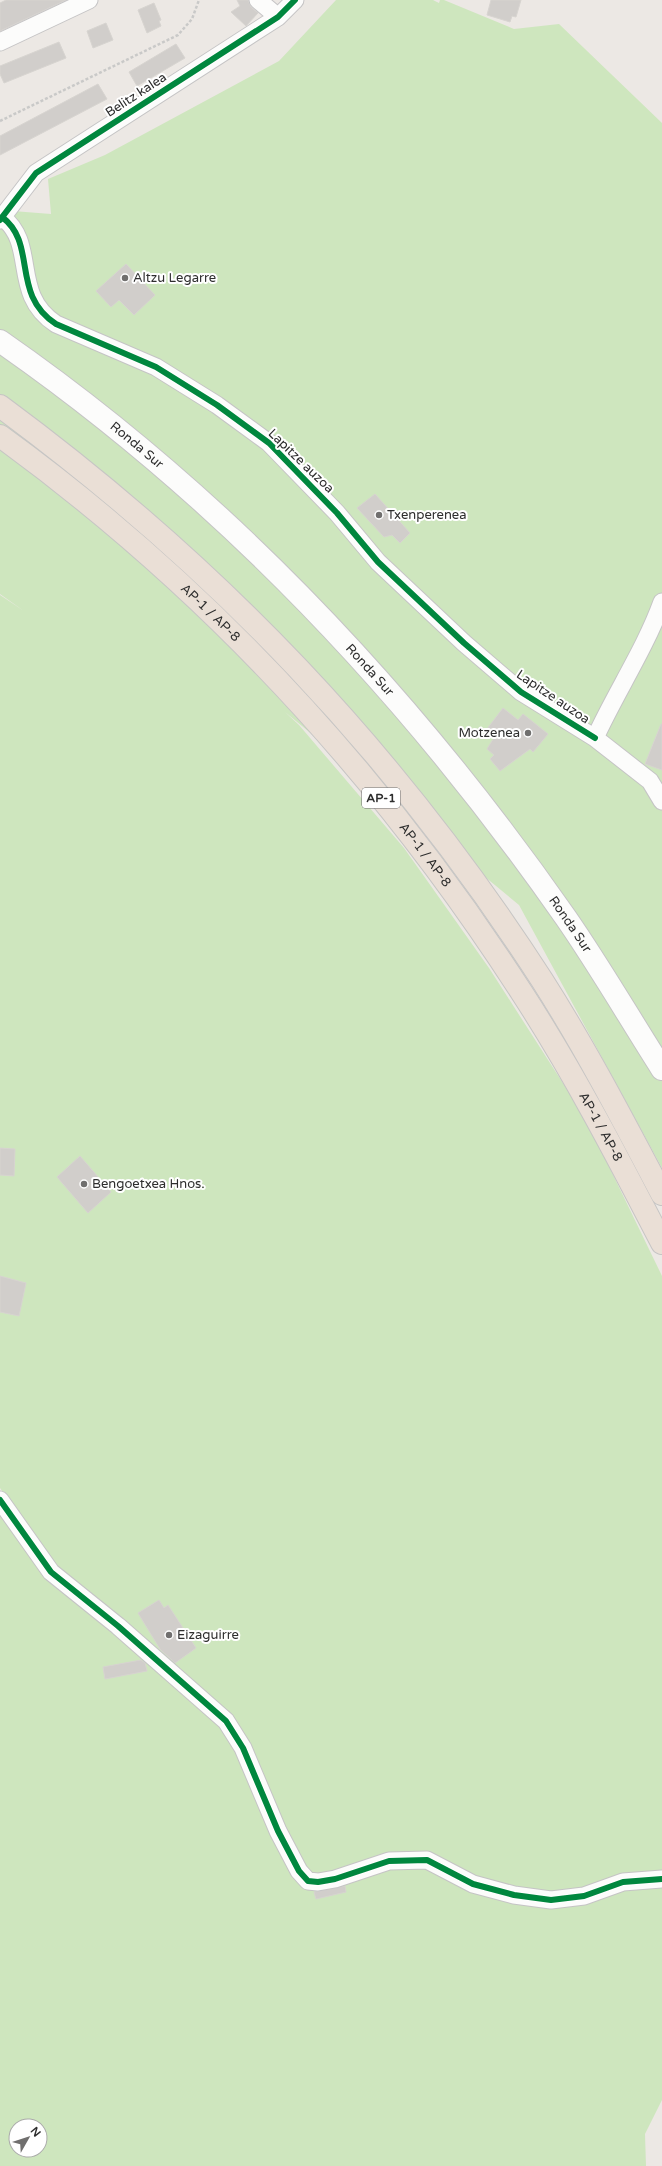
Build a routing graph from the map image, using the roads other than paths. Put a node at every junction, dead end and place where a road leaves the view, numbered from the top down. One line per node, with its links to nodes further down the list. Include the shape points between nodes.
1 (89, 0): 5 (street)
2 (258, 0): 4 (street)
3 (295, 0): 4 (street, Belitz kalea)
4 (278, 17): 6 (street, Belitz kalea, via 36,173)
5 (0, 42)
6 (3, 212): 11 (street, Lapitze auzoa, via 18,235 31,296 45,317 156,367 217,405 269,442 337,513 378,562 464,643 521,692)
7 (0, 341): 13 (main road, Ronda Sur, via 113,426 189,490 271,566 380,680 486,809 565,917)
8 (0, 406): 14 (highway, AP-1 / AP-8 / AP-1, via 93,477 196,566 293,661 383,762 467,870 543,982 608,1092)
9 (0, 436): 15 (highway, AP-1 / AP-8 / AP-1, via 79,496 180,583 276,678 370,784 448,884 523,995 592,1110)
10 (662, 602): 11 (street, via 653,626)
11 (595, 738): 12 (street, Lapitze auzoa, via 650,781)
12 (662, 801)
13 (662, 1069)
14 (662, 1194)
15 (662, 1243)
16 (0, 1500): 17 (street, via 51,1572 118,1626 226,1722 243,1748 278,1831 299,1871 308,1881 335,1879 389,1861 426,1860 473,1884 514,1895 551,1900 584,1896 623,1882)
17 (662, 1879)

